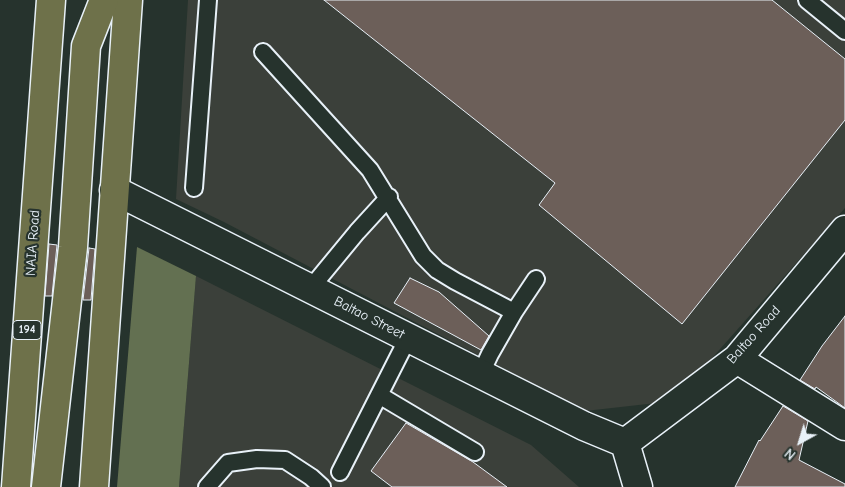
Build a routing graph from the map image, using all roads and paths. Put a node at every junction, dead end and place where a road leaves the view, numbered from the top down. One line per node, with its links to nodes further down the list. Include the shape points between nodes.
1 (52, 0): 23 (main road, NAIA Road / 194)
2 (104, 0): 24 (main road, via 86,46 73,246)
3 (128, 0): 9 (main road)
4 (208, 0): 8 (lane)
5 (807, 0): 6 (lane)
6 (845, 31)
7 (263, 52): 10 (lane, via 370,170)
8 (194, 188)
9 (114, 190): 13 (street, Baltao Street); 25 (main road)
10 (388, 197): 13 (lane); 14 (lane, via 424,256 437,270)
11 (845, 230): 16 (street, Baltao Road)
12 (536, 279): 14 (lane)
13 (310, 289): 15 (street, Baltao Street)
14 (514, 312): 17 (lane)
15 (408, 338): 17 (street, Baltao Street); 18 (lane)
16 (737, 358): 19 (street); 20 (street, Baltao Road)
17 (480, 375): 20 (street, Baltao Street)
18 (379, 395): 21 (lane); 22 (lane)
19 (845, 426)
20 (625, 443): 28 (street)
21 (475, 452)
22 (340, 472)
23 (16, 487)
24 (46, 487)
25 (94, 487)
26 (207, 487): 27 (lane, via 228,463 257,459 285,460)
27 (322, 487)
28 (638, 487)

